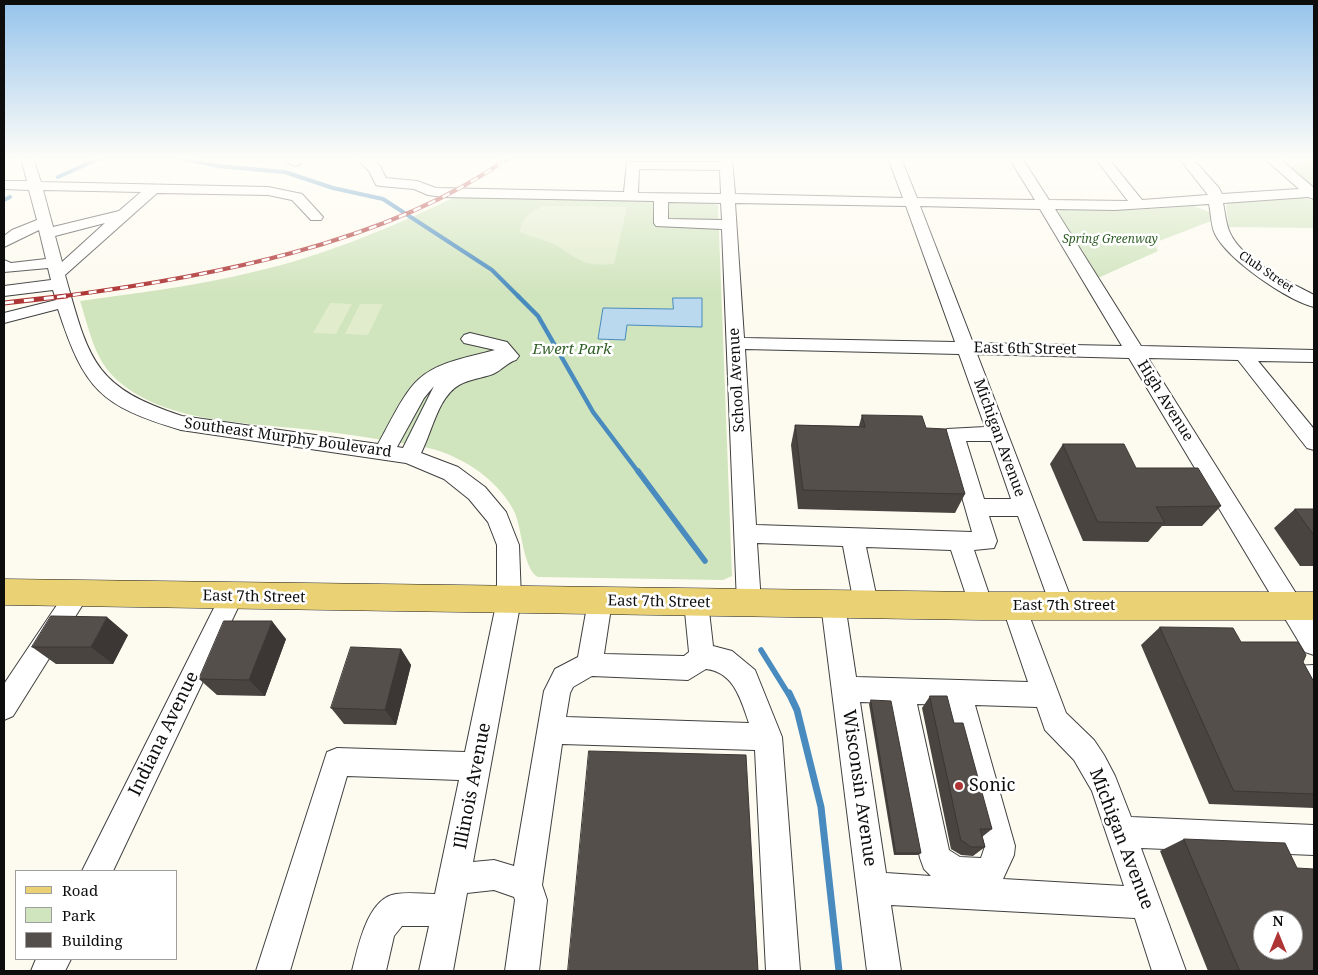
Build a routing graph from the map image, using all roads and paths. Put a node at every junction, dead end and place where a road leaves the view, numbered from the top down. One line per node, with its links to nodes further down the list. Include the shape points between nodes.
1 (40, 204): 17 (street, Southeast Murphy Boulevard)
2 (137, 204): 15 (street)
3 (303, 204): 16 (street)
4 (662, 204): 14 (street, via 661,222)
5 (689, 204): 14 (street)
6 (729, 204): 14 (street, School Avenue)
7 (860, 204): 14 (street)
8 (912, 204): 27 (street, Michigan Avenue)
9 (1022, 204): 10 (street)
10 (1044, 204): 13 (street); 28 (street, High Avenue)
11 (1158, 204): 13 (street)
12 (1217, 204): 22 (street, Club Street, via 1222,233 1240,256 1271,279)
13 (1139, 205)
14 (729, 210): 26 (street, School Avenue)
15 (125, 214): 17 (street); 20 (street)
16 (316, 217)
17 (46, 228): 18 (street, via 17,233); 20 (street, Southeast Murphy Boulevard)
18 (4, 243)
19 (4, 265): 20 (street)
20 (57, 274): 21 (street); 23 (street, Southeast Murphy Boulevard)
21 (4, 291)
22 (1314, 302)
23 (64, 303): 24 (street); 34 (street, Southeast Murphy Boulevard, via 81,354 96,379 117,396 147,412 180,423)
24 (4, 318)
25 (470, 339): 31 (street, via 502,346 510,356 499,364)
26 (735, 343): 27 (street, East 6th Street); 38 (street, School Avenue)
27 (966, 347): 28 (street, East 6th Street); 32 (street, Michigan Avenue)
28 (1134, 352): 29 (street, East 6th Street); 53 (street, High Avenue)
29 (1243, 354): 30 (street, East 6th Street); 33 (street)
30 (1314, 356)
31 (467, 370): 34 (street, via 438,374 426,383); 35 (street, via 440,393)
32 (998, 434): 36 (street, via 954,434); 37 (street, Michigan Avenue)
33 (1314, 443)
34 (384, 451): 35 (street, Southeast Murphy Boulevard)
35 (410, 456): 44 (street, Southeast Murphy Boulevard, via 451,473 477,493 498,518 508,545)
36 (976, 507): 37 (street); 40 (street, via 986,541)
37 (1024, 508): 52 (street, Michigan Avenue)
38 (746, 534): 39 (street); 47 (street, School Avenue)
39 (853, 536): 40 (street); 49 (street)
40 (960, 541): 50 (street)
41 (4, 592): 42 (main road, East 7th Street)
42 (77, 594): 43 (main road, East 7th Street); 62 (street)
43 (232, 596): 44 (main road, East 7th Street); 69 (street, Indiana Avenue)
44 (509, 600): 45 (main road, East 7th Street); 66 (street, Illinois Avenue)
45 (600, 601): 46 (main road, East 7th Street); 56 (street)
46 (696, 602): 47 (main road, East 7th Street); 55 (street)
47 (749, 603): 48 (main road, East 7th Street)
48 (833, 604): 49 (main road, East 7th Street); 58 (street, Wisconsin Avenue)
49 (866, 604): 50 (main road, East 7th Street)
50 (981, 606): 51 (main road, East 7th Street)
51 (1014, 606): 52 (main road, East 7th Street); 61 (street, Michigan Avenue)
52 (1062, 606): 53 (main road, East 7th Street)
53 (1303, 606): 54 (street, High Avenue)
54 (1314, 644)
55 (702, 657): 56 (street, via 688,668); 65 (street, via 723,659 746,679)
56 (590, 664): 64 (street, via 564,678 557,691)
57 (1314, 677): 63 (street, via 1293,678)
58 (845, 689): 59 (street); 72 (street, Wisconsin Avenue)
59 (901, 690): 60 (street); 60 (street, via 935,858 944,868 970,875 990,872 1000,846)
60 (958, 692): 61 (street)
61 (1046, 695): 67 (street, Michigan Avenue, via 1054,721 1096,766)
62 (4, 707)
63 (1314, 717)
64 (550, 730): 65 (street); 71 (street)
65 (768, 736): 79 (street)
66 (477, 766): 70 (street, Illinois Avenue); 75 (street, via 337,762)
67 (1122, 832): 68 (street); 73 (street, Michigan Avenue)
68 (1314, 840)
69 (97, 870)
70 (455, 879): 71 (street, via 494,875); 74 (street, Illinois Avenue)
71 (526, 885): 78 (street, via 531,900)
72 (873, 888): 73 (street); 80 (street, Wisconsin Avenue)
73 (1146, 903): 81 (street, Michigan Avenue)
74 (448, 910): 76 (street, via 395,910 380,928); 77 (street, Illinois Avenue)
75 (273, 971)
76 (369, 971)
77 (436, 971)
78 (522, 971)
79 (782, 971)
80 (884, 971)
81 (1169, 971)

